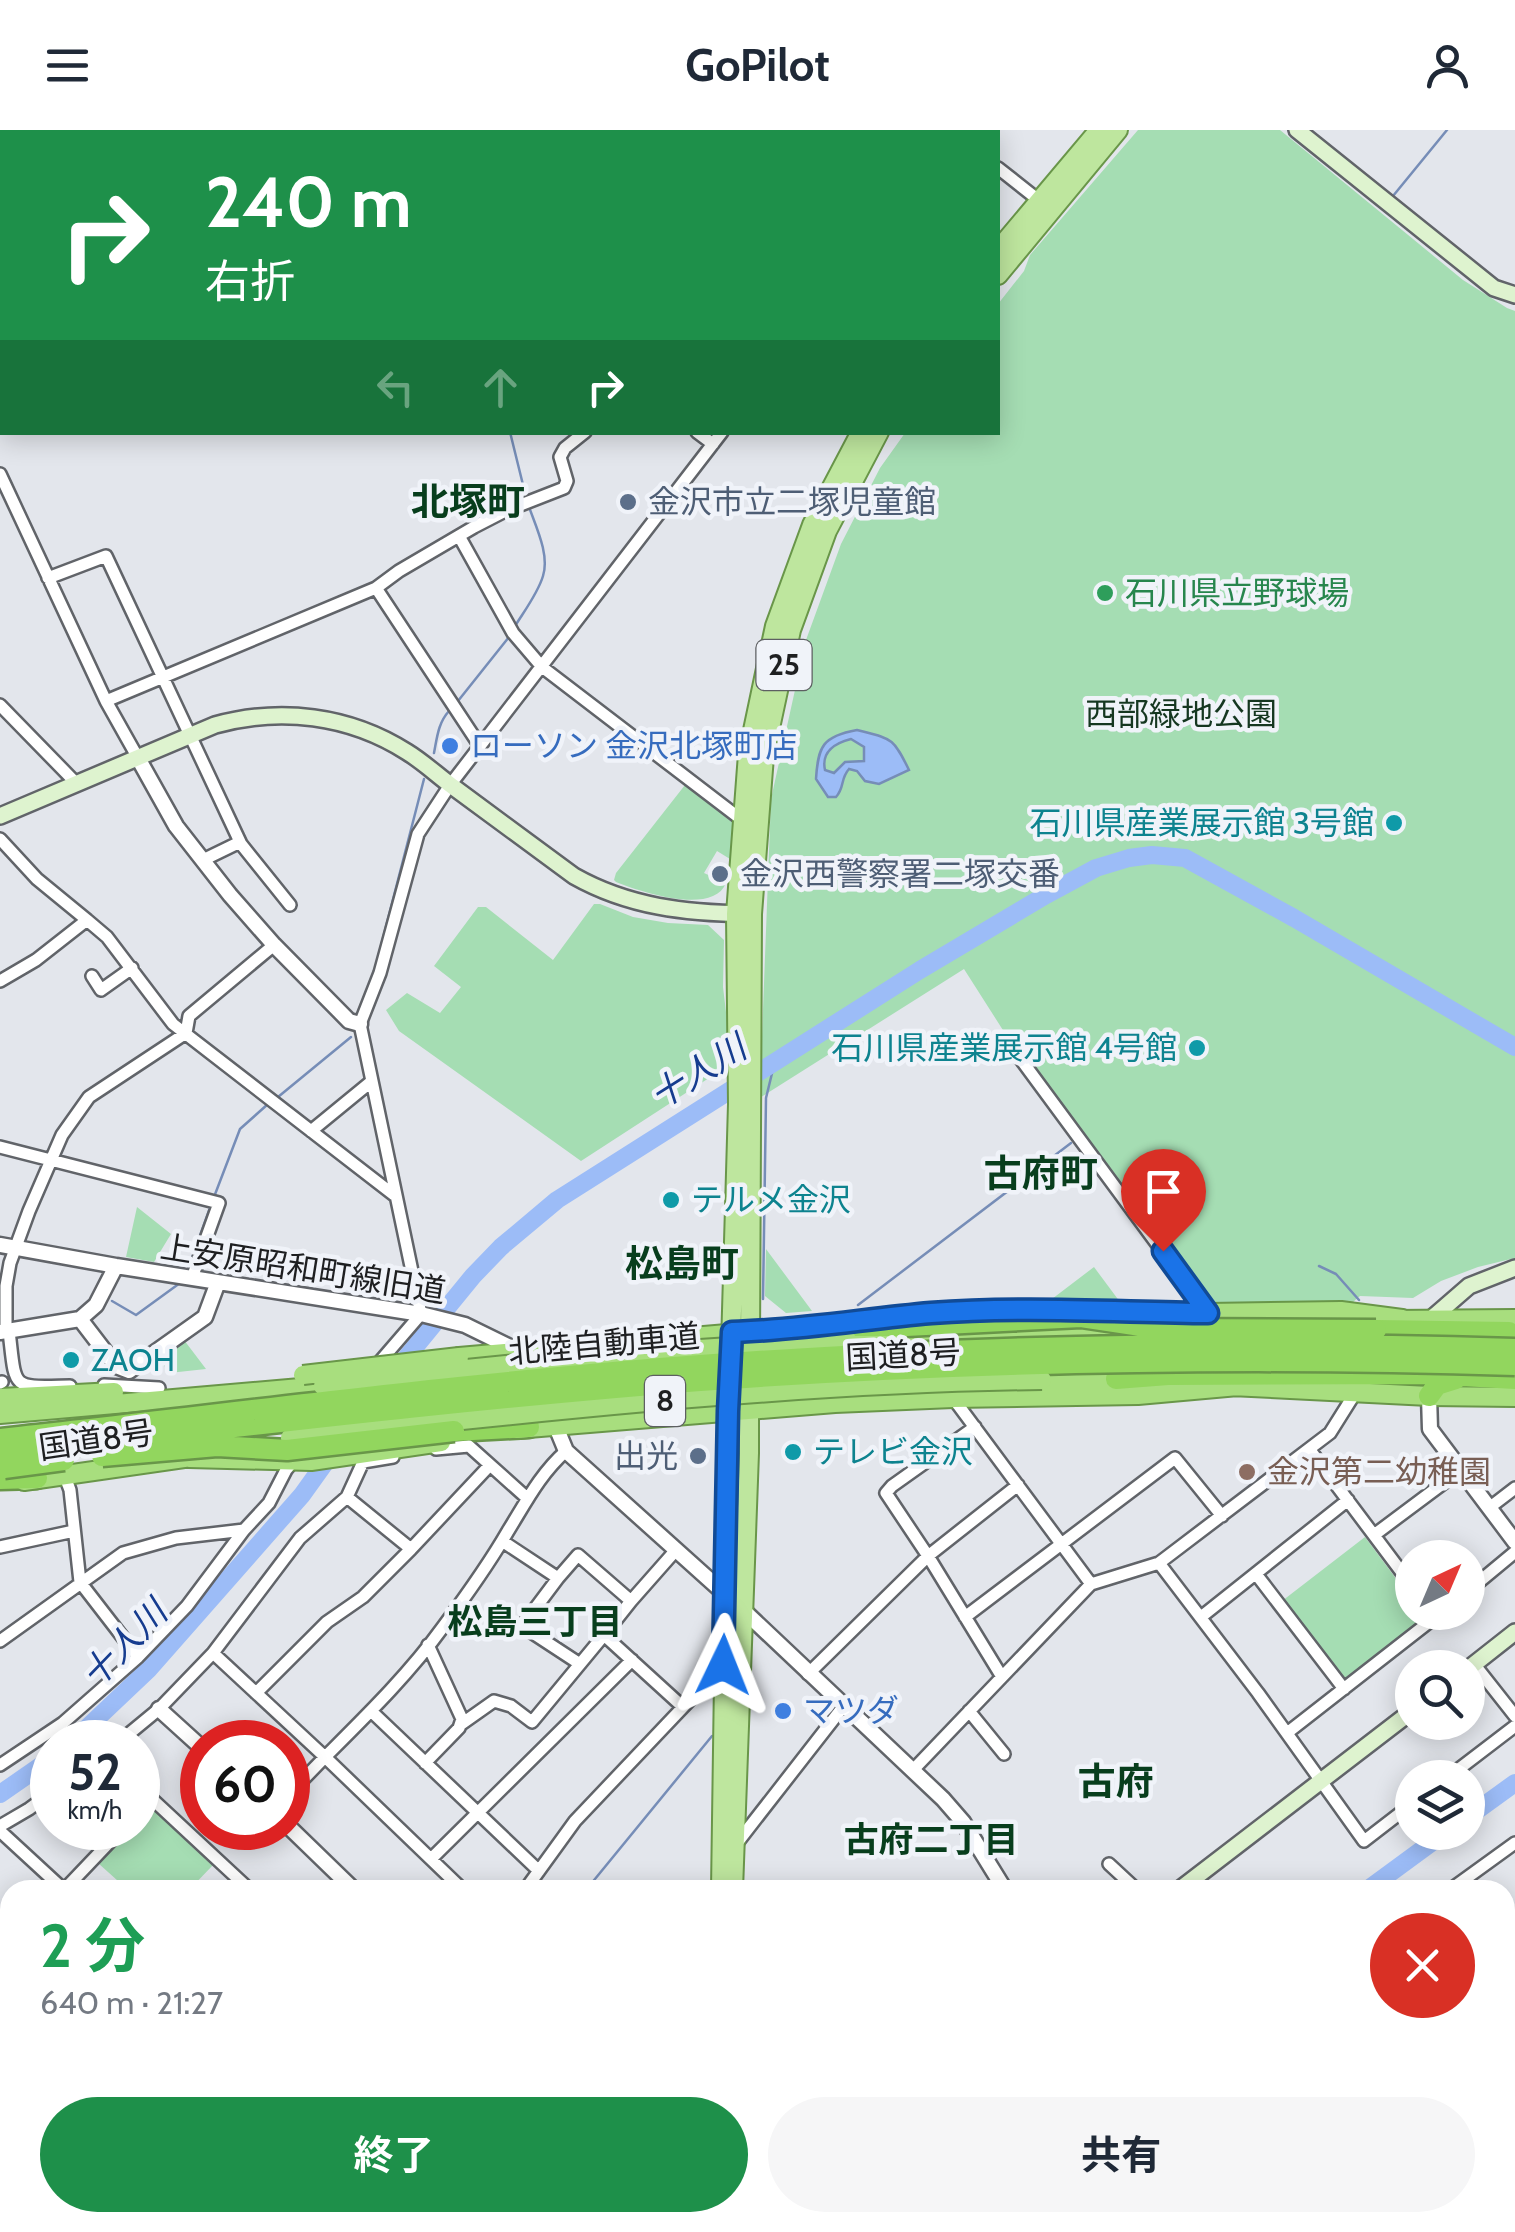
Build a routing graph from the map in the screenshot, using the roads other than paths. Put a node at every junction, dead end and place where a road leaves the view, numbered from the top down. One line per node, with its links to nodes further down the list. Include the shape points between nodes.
1 (1100, 130): 5 (main road)
2 (1118, 130): 5 (main road)
3 (1298, 130): 8 (main road, via 1494,288)
4 (1000, 170): 5 (street)
5 (1045, 206): 6 (main road); 7 (main road)
6 (1000, 248)
7 (1000, 272)
8 (1515, 295)
9 (581, 435): 16 (street, via 560,457 564,488)
10 (701, 435): 14 (street)
11 (720, 435): 14 (street)
12 (859, 435): 29 (main road, 25, via 812,525 775,626 748,754)
13 (877, 435): 34 (main road, 25, via 827,532 791,630 764,756)
14 (713, 444): 19 (street)
15 (0, 474): 17 (street)
16 (459, 536): 18 (street); 19 (street, via 513,632)
17 (48, 578): 20 (street, via 106,556); 21 (street)
18 (376, 588): 20 (street); 24 (street)
19 (542, 667): 24 (street); 29 (street)
20 (164, 677): 21 (street); 23 (street)
21 (106, 701): 25 (street)
22 (0, 704): 26 (street)
23 (189, 736): 25 (main road); 27 (main road, via 235,720 311,716 392,742); 31 (street)
24 (480, 746): 27 (street)
25 (138, 758): 26 (main road); 32 (street)
26 (75, 782): 28 (main road)
27 (450, 785): 34 (main road, via 596,888 636,903); 40 (street, via 418,834)
28 (0, 816)
29 (742, 820): 34 (main road, 25)
30 (0, 839): 35 (street)
31 (240, 842): 32 (street); 33 (street)
32 (202, 860): 36 (street)
33 (290, 905)
34 (744, 914): 61 (main road, 25)
35 (87, 920): 37 (street); 39 (street)
36 (274, 945): 40 (street, via 349,1021); 41 (street, via 189,1016)
37 (132, 968): 38 (street, via 101,990); 41 (street)
38 (92, 976)
39 (0, 982)
40 (360, 1024): 43 (street)
41 (186, 1032): 44 (street); 46 (street, via 89,1097)
42 (1014, 1050): 54 (street)
43 (372, 1081): 44 (street); 47 (street)
44 (311, 1131): 47 (street)
45 (0, 1147): 46 (street)
46 (51, 1161): 48 (street); 51 (street, via 213,1201)
47 (394, 1195): 55 (street)
48 (7, 1246): 49 (street, 上安原昭和町線旧道); 53 (street)
49 (116, 1266): 51 (street, 上安原昭和町線旧道); 56 (street, via 96,1305)
50 (1515, 1268): 58 (main road, via 1469,1286)
51 (192, 1278): 52 (street, 上安原昭和町線旧道)
52 (218, 1282): 55 (street, 上安原昭和町線旧道); 56 (street, via 204,1318 129,1372 116,1366)
53 (3, 1286): 60 (street)
54 (1208, 1313): 57 (highway, via 1341,1310); 59 (highway, via 932,1313)
55 (421, 1314): 63 (street, 上安原昭和町線旧道); 87 (street)
56 (80, 1319): 60 (street)
57 (1402, 1319): 58 (highway, 国道8号 / 8); 78 (highway, 国道8号 / 8, bridge, via 1168,1333 847,1340)
58 (1431, 1319): 62 (highway)
59 (823, 1326): 61 (highway); 62 (highway, bridge, via 1080,1318 1172,1329)
60 (5, 1331): 69 (street, via 14,1370 26,1387); 70 (street, via 12,1377)
61 (741, 1332): 63 (highway); 76 (main road, 25); 77 (main road, 25)
62 (1514, 1333): 82 (highway, 北陸自動車道, bridge, via 1394,1345 1143,1344 713,1364)
63 (518, 1350): 69 (highway, bridge); 79 (street)
64 (1515, 1365): 90 (highway, 北陸自動車道, bridge, via 1164,1360 832,1372 596,1390)
65 (1116, 1378): 66 (highway); 68 (highway, 国道8号 / 8); 85 (highway, 国道8号 / 8, bridge, via 768,1392 568,1409 250,1443)
66 (1468, 1378): 67 (highway); 73 (highway, via 1445,1381)
67 (1515, 1379)
68 (1238, 1386): 71 (highway, 国道8号 / 8); 75 (highway, 8)
69 (159, 1388): 72 (highway)
70 (1, 1389): 72 (highway)
71 (1357, 1390): 73 (highway, 国道8号 / 8); 83 (street, via 1330,1433)
72 (97, 1393): 78 (highway)
73 (1428, 1396): 74 (highway, 国道8号 / 8); 89 (street, via 1430,1428)
74 (1515, 1396)
75 (953, 1398): 76 (highway, 8); 81 (street)
76 (748, 1410): 77 (highway, 8); 120 (main road, 25)
77 (728, 1411): 79 (highway, 8); 118 (main road, 25)
78 (0, 1412)
79 (556, 1425): 80 (highway, 8); 84 (street)
80 (529, 1427): 86 (highway, 8); 90 (highway, bridge, via 287,1450 199,1447)
81 (975, 1427): 93 (street); 110 (street, via 886,1493)
82 (0, 1438)
83 (1310, 1450): 97 (street); 99 (street)
84 (566, 1451): 96 (street); 108 (street)
85 (189, 1458): 87 (highway, 8); 91 (highway, 国道8号 / 8)
86 (357, 1458): 87 (highway, 8); 88 (street, via 469,1446); 95 (street)
87 (302, 1461): 100 (street, via 286,1470)
88 (490, 1465): 96 (street); 107 (street)
89 (1461, 1470): 98 (street); 102 (street)
90 (1, 1471): 92 (highway)
91 (64, 1474): 92 (highway, 国道8号 / 8); 101 (street)
92 (37, 1478)
93 (1018, 1485): 105 (street); 110 (street)
94 (1515, 1488): 98 (street)
95 (347, 1497): 107 (street); 128 (street, via 300,1538)
96 (526, 1498): 103 (street)
97 (1348, 1500): 102 (street); 113 (street)
98 (1489, 1508): 104 (street)
99 (1222, 1516): 105 (street, via 1176,1458); 111 (street)
100 (244, 1530): 116 (street, via 124,1552); 130 (street)
101 (74, 1531): 106 (street); 116 (street)
102 (1374, 1536): 112 (street)
103 (502, 1541): 114 (street); 127 (street)
104 (1515, 1542)
105 (1062, 1544): 117 (street); 121 (street)
106 (0, 1547)
107 (410, 1549): 138 (street)
108 (676, 1550): 118 (street); 119 (street)
109 (1515, 1552): 115 (street)
110 (928, 1556): 121 (street); 134 (street)
111 (1160, 1563): 117 (street); 122 (street)
112 (1395, 1564)
113 (1256, 1574): 122 (street); 137 (street)
114 (558, 1578): 119 (street, via 578,1555); 132 (street, via 522,1626)
115 (1485, 1578)
116 (80, 1582): 126 (street); 130 (street)
117 (1091, 1584): 135 (street)
118 (726, 1595): 120 (street); 133 (main road, 25)
119 (631, 1601): 125 (street)
120 (742, 1610): 134 (street); 165 (main road, 25)
121 (966, 1617): 135 (street)
122 (1202, 1617): 150 (street)
123 (1417, 1630): 137 (street)
124 (1515, 1632): 129 (main road)
125 (604, 1635): 131 (street); 132 (street)
126 (0, 1640)
127 (428, 1644): 142 (street); 147 (street)
128 (213, 1653): 138 (street); 141 (street)
129 (1485, 1655)
130 (138, 1657): 155 (street, via 63,1723)
131 (632, 1660): 139 (street); 161 (street)
132 (580, 1664): 147 (street, via 532,1722 494,1701)
133 (723, 1665): 139 (street); 177 (main road, 25)
134 (808, 1674): 140 (street)
135 (1002, 1677): 143 (street)
136 (1485, 1682): 144 (street)
137 (1344, 1689): 150 (street)
138 (256, 1693): 152 (street)
139 (683, 1707): 170 (street)
140 (843, 1707): 156 (street); 165 (street)
141 (159, 1709): 145 (street); 149 (street)
142 (370, 1711): 152 (street); 154 (street)
143 (969, 1712): 151 (street); 156 (street)
144 (1515, 1716)
145 (146, 1720)
146 (1395, 1724): 158 (main road)
147 (460, 1725): 154 (street)
148 (1515, 1726): 153 (street)
149 (180, 1728)
150 (1287, 1732): 158 (street)
151 (1004, 1754)
152 (325, 1757): 157 (street); 168 (street)
153 (1471, 1760)
154 (425, 1762): 161 (street)
155 (0, 1765)
156 (913, 1770): 179 (street, via 963,1822)
157 (310, 1772)
158 (1320, 1782): 162 (street, via 1364,1841); 181 (main road)
159 (30, 1807): 163 (street)
160 (160, 1807): 173 (street)
161 (477, 1812): 168 (street); 170 (street)
162 (1395, 1817)
163 (0, 1828): 171 (street)
164 (1515, 1843): 182 (street)
165 (734, 1846): 178 (main road, 25)
166 (310, 1849): 174 (street)
167 (103, 1850): 172 (street)
168 (431, 1860): 175 (street)
169 (1109, 1864): 180 (street)
170 (539, 1870): 176 (street)
171 (54, 1880)
172 (74, 1880)
173 (238, 1880)
174 (339, 1880)
175 (452, 1880)
176 (532, 1880)
177 (720, 1880)
178 (733, 1880)
179 (999, 1880)
180 (1126, 1880)
181 (1192, 1880)
182 (1464, 1880)

